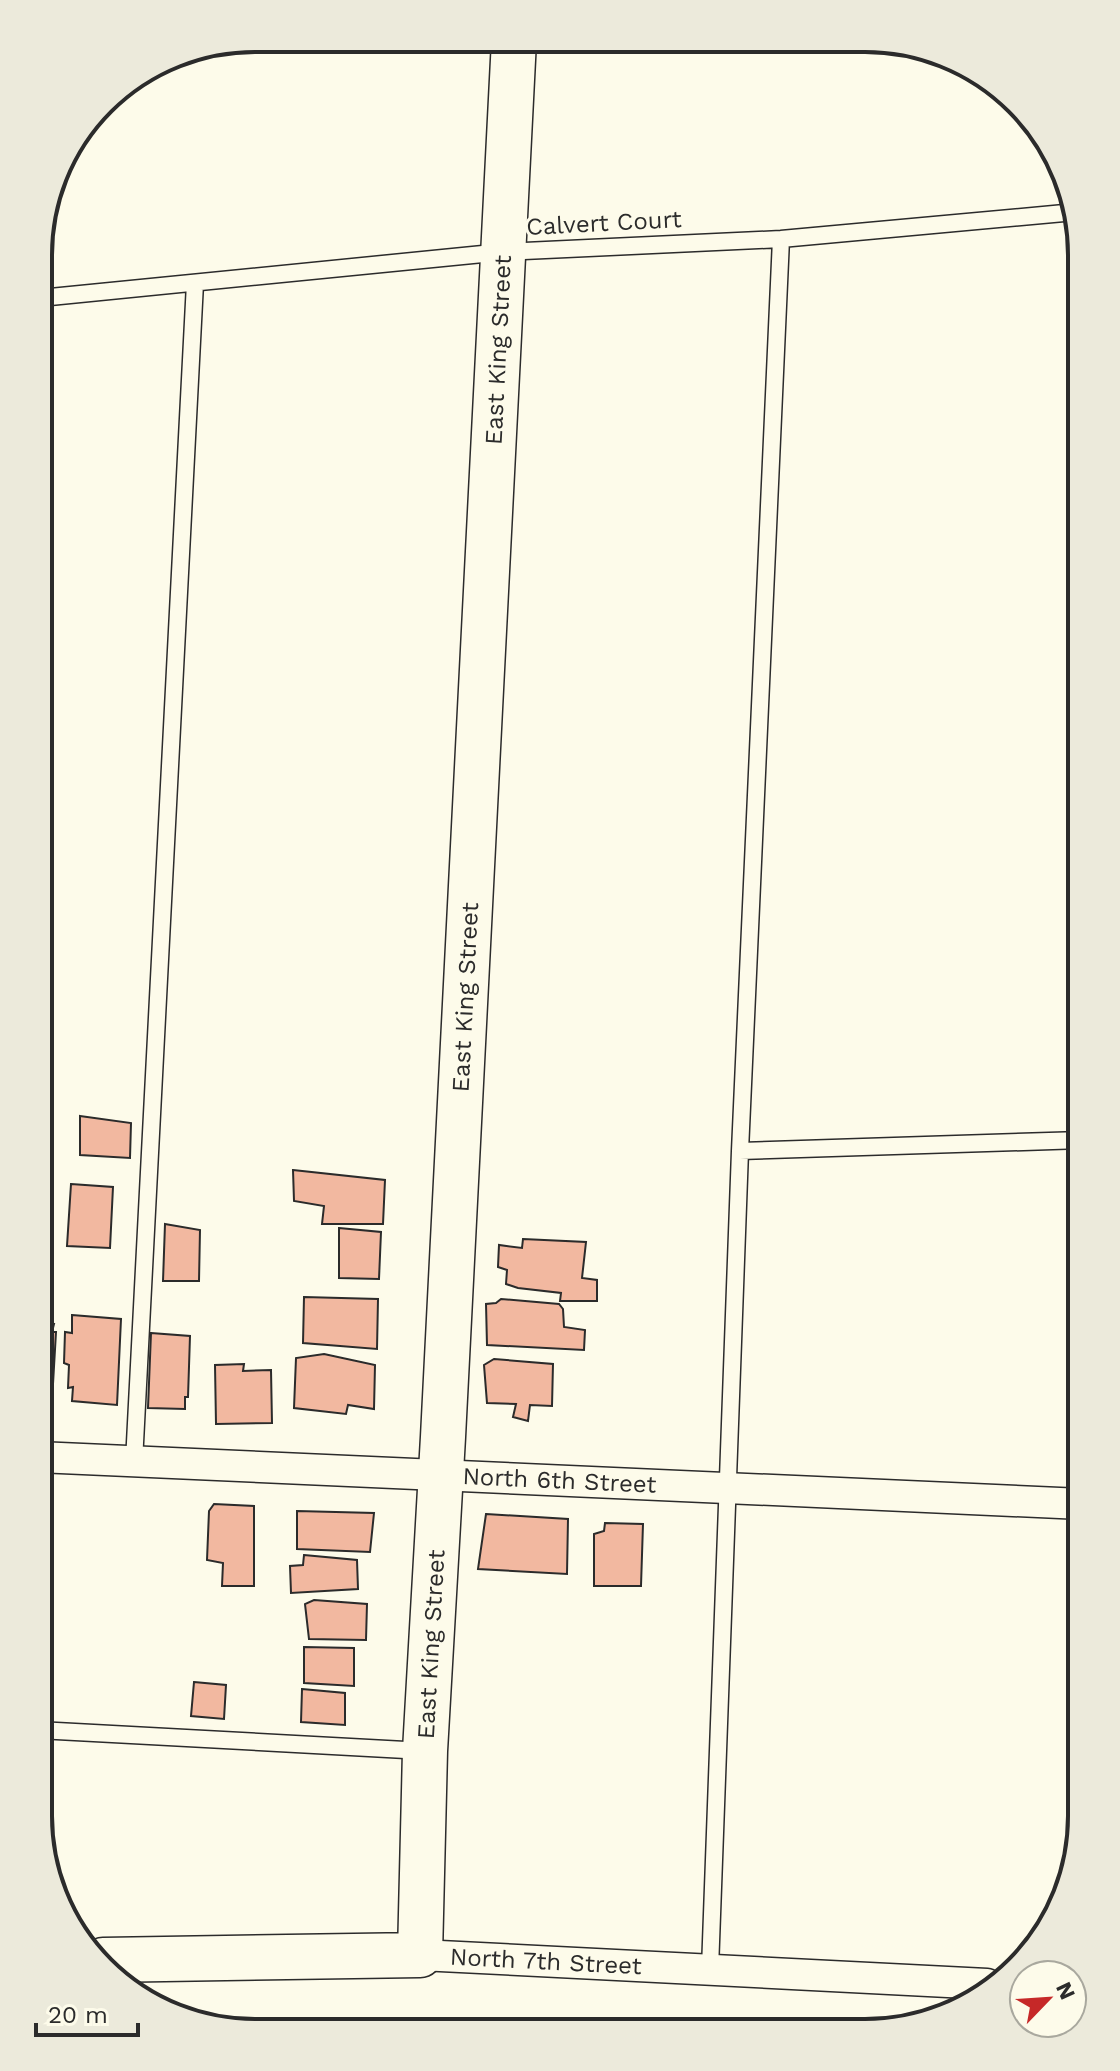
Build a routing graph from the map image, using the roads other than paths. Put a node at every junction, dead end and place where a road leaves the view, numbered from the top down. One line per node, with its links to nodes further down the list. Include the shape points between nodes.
1 (513, 52): 4 (street, East King Street)
2 (1063, 213): 3 (lane, Calvert Court)
3 (781, 239): 4 (lane, Calvert Court); 8 (lane)
4 (503, 252): 5 (lane, Calvert Court); 11 (street, East King Street)
5 (195, 283): 6 (lane, Calvert Court); 10 (lane)
6 (52, 297)
7 (1068, 1140): 8 (lane)
8 (740, 1151): 12 (lane)
9 (52, 1458): 10 (street, North 6th Street)
10 (134, 1462): 11 (street, North 6th Street)
11 (441, 1475): 12 (street, North 6th Street); 15 (street, East King Street)
12 (727, 1489): 13 (street, North 6th Street); 18 (lane)
13 (1068, 1503)
14 (52, 1731): 15 (lane)
15 (425, 1751): 16 (street, East King Street)
16 (420, 1955): 17 (street, North 7th Street); 18 (street, North 7th Street)
17 (113, 1960)
18 (710, 1969): 19 (street, North 7th Street)
19 (980, 1984)

